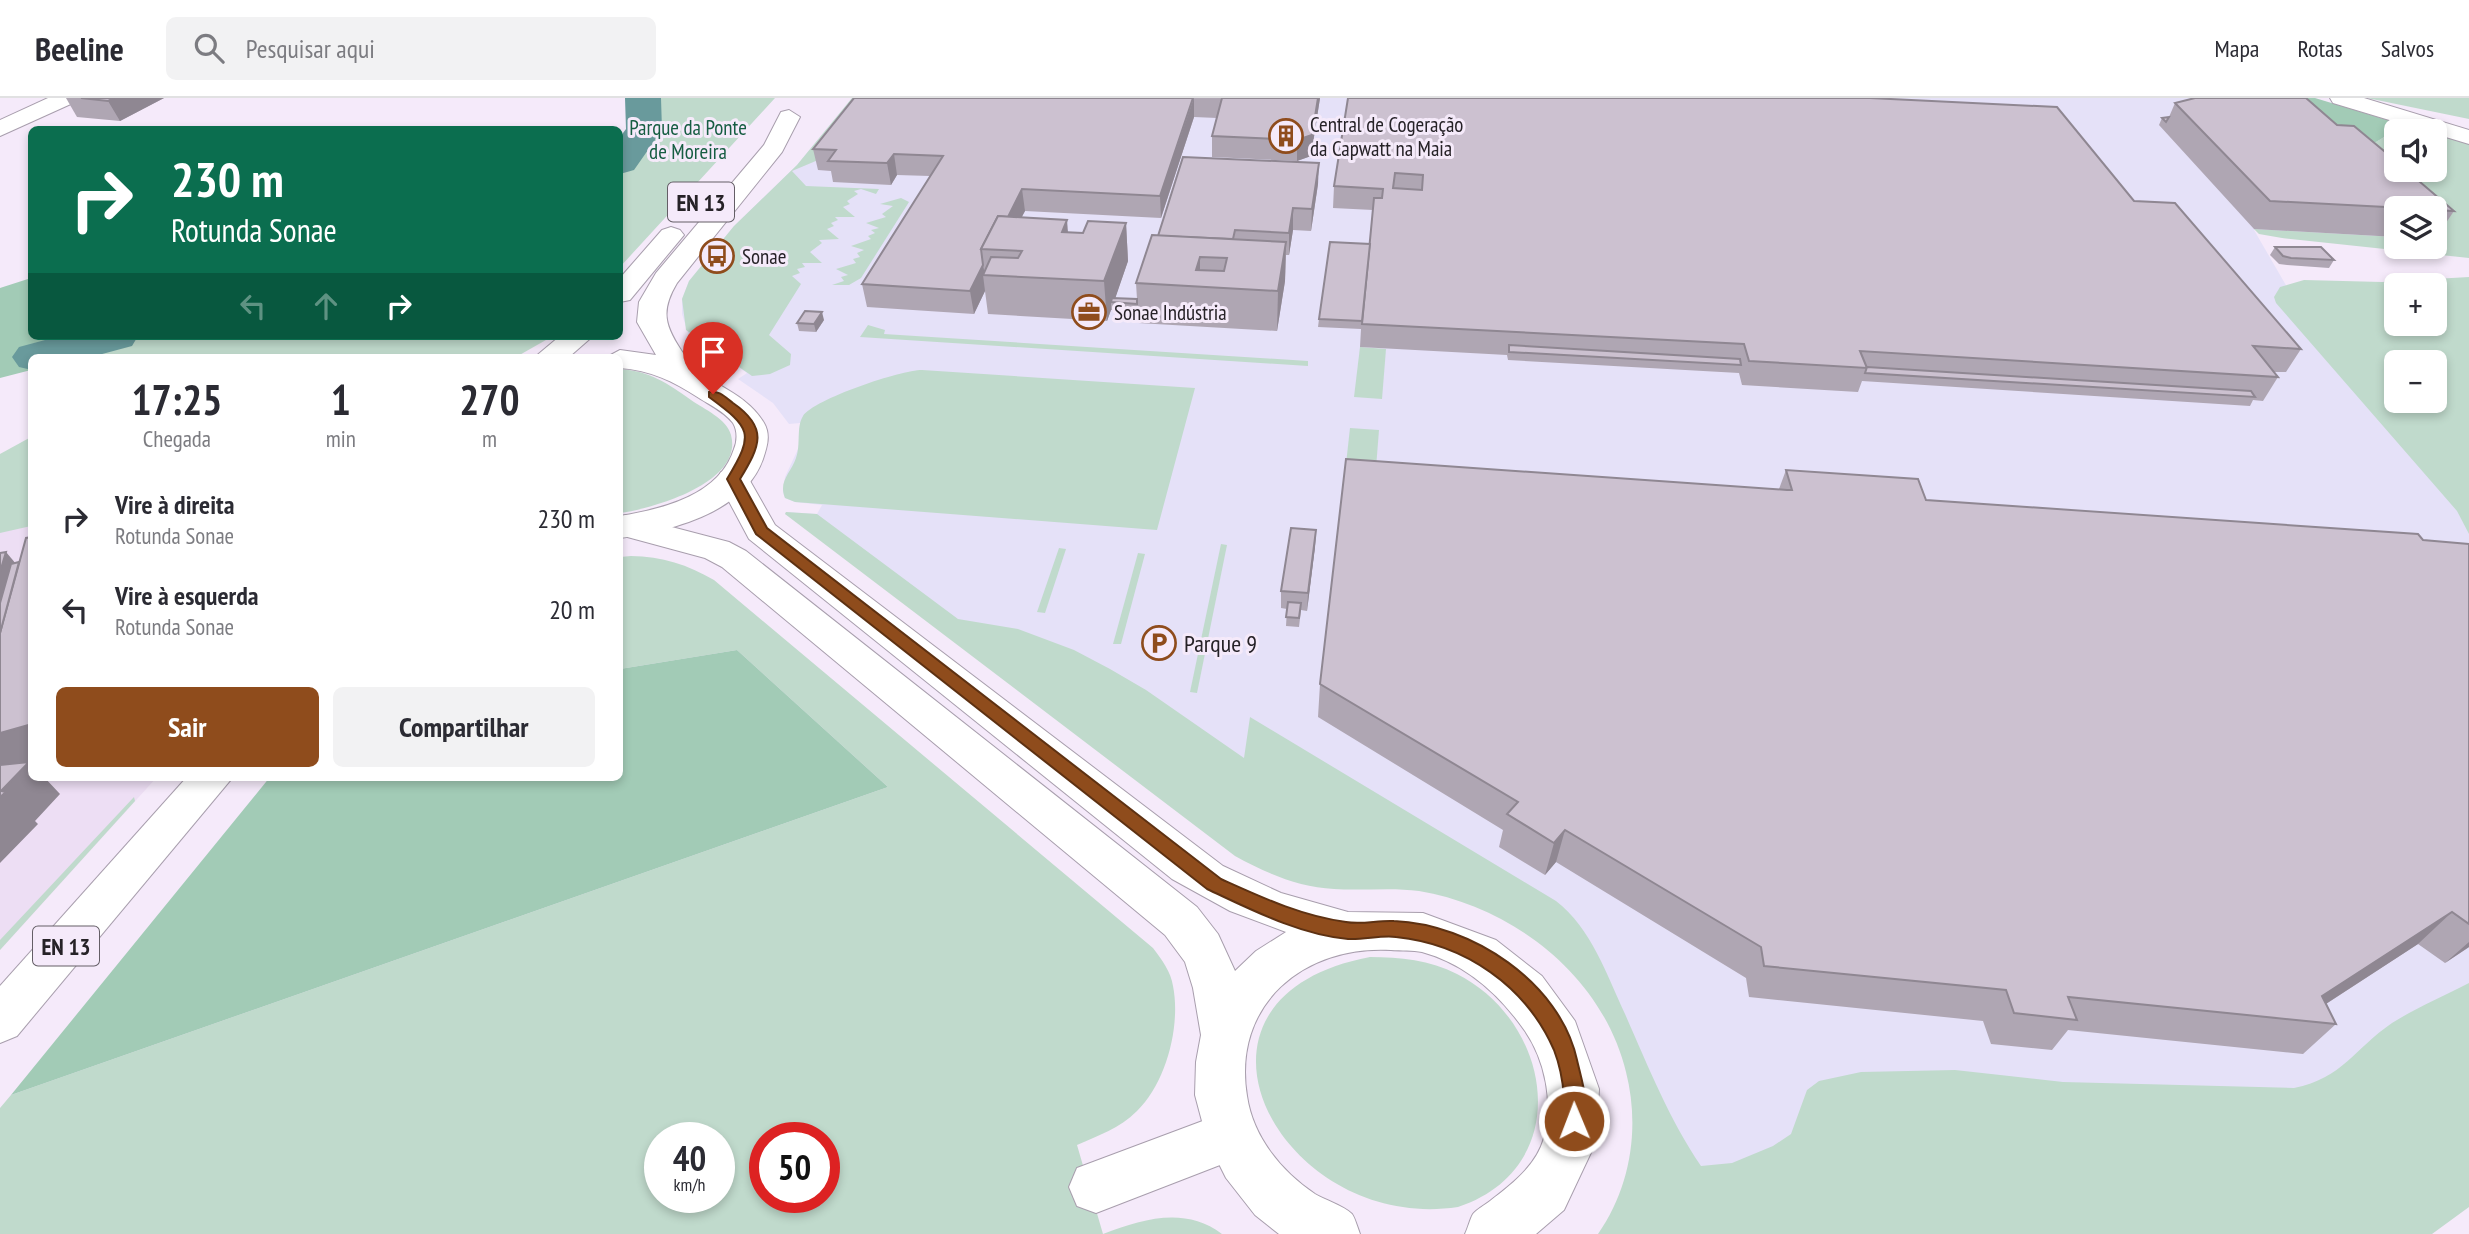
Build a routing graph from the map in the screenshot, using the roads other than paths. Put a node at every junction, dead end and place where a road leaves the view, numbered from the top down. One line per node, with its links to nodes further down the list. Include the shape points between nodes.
1 (65, 98): 6 (main road)
2 (2341, 98): 4 (main road)
3 (797, 107): 8 (main road, EN 13, via 751,148); 12 (main road, EN 13, via 774,147 652,301 653,329)
4 (2367, 107): 5 (main road); 7 (main road)
5 (2469, 125)
6 (0, 130)
7 (2469, 137)
8 (623, 291)
9 (573, 340): 10 (main road)
10 (554, 354)
11 (623, 359): 12 (main road, EN 13, via 656,363)
12 (682, 373): 13 (main road, EN 13, via 744,416 751,427 750,452)
13 (733, 479): 14 (main road, EN 13, via 685,510); 16 (main road, via 761,531 1188,866 1228,892 1275,912)
14 (623, 526): 18 (main road, via 717,550 734,559 1181,921 1201,943 1214,970)
15 (209, 781): 17 (main road, EN 13)
16 (1348, 931): 18 (main road, via 1307,944 1271,966 1244,996); 22 (main road, via 1395,929 1465,946 1525,988 1555,1028 1575,1097 1569,1145 1561,1168 1530,1208)
17 (0, 1021)
18 (1226, 1035): 19 (main road, via 1220,1084)
19 (1232, 1135): 20 (main road); 21 (main road, via 1256,1175)
20 (1096, 1186)
21 (1310, 1226)
22 (1493, 1234)

